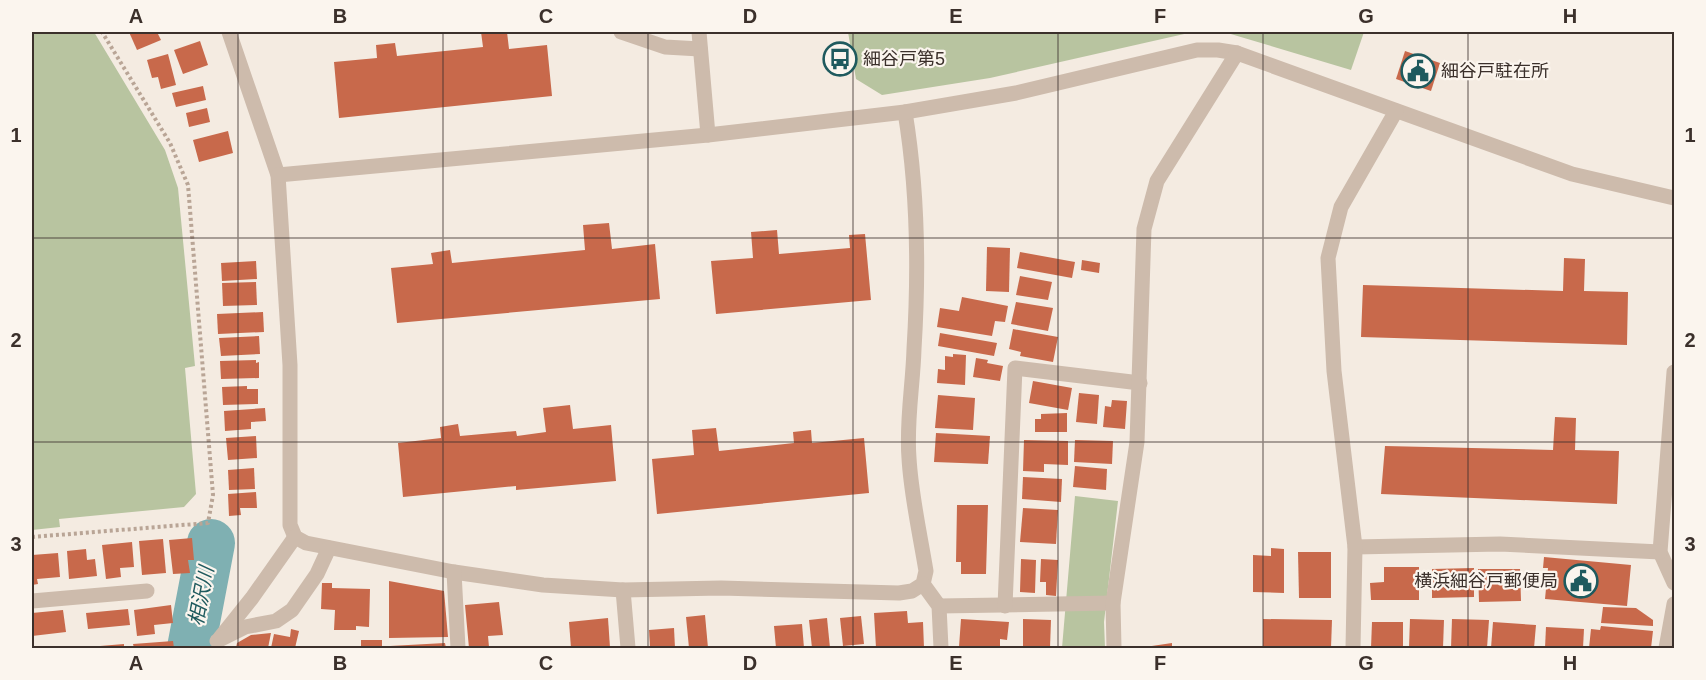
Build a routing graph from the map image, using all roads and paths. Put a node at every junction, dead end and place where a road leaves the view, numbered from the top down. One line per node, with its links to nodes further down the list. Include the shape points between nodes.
1 (102, 32): 14 (path, via 170,143 188,185 213,495 208,523)
2 (229, 32): 10 (street)
3 (621, 32): 5 (street, via 665,47)
4 (699, 32): 5 (street)
5 (700, 49): 9 (street)
6 (1237, 53): 7 (street); 8 (street, via 1197,50 1016,93); 13 (street, via 1157,181 1144,229)
7 (1396, 111): 11 (street, via 1572,174); 17 (street, via 1341,207 1328,258 1334,371)
8 (905, 112): 9 (street); 20 (street, via 917,228 909,460 926,571)
9 (708, 135): 10 (street)
10 (278, 175): 15 (street, via 290,365 290,525)
11 (1674, 198)
12 (1674, 372): 18 (street)
13 (1140, 383): 25 (street, via 1137,442); 28 (street, via 1015,368)
14 (32, 537)
15 (295, 537): 16 (street); 29 (street)
16 (329, 548): 19 (street); 29 (street, via 317,574 292,610 276,621 245,627)
17 (1355, 548): 18 (street, via 1500,544); 34 (street)
18 (1660, 552): 21 (street)
19 (454, 572): 22 (street, via 543,585); 30 (street)
20 (923, 584): 22 (street, via 899,593 721,588); 27 (street)
21 (1674, 584)
22 (623, 590): 31 (street)
23 (147, 591): 24 (street)
24 (32, 601)
25 (1113, 603): 28 (street); 33 (street)
26 (1674, 604): 35 (street)
27 (939, 606): 28 (street); 32 (street)
28 (1005, 606)
29 (216, 645)
30 (458, 648)
31 (628, 648)
32 (941, 648)
33 (1114, 648)
34 (1353, 648)
35 (1666, 648)

